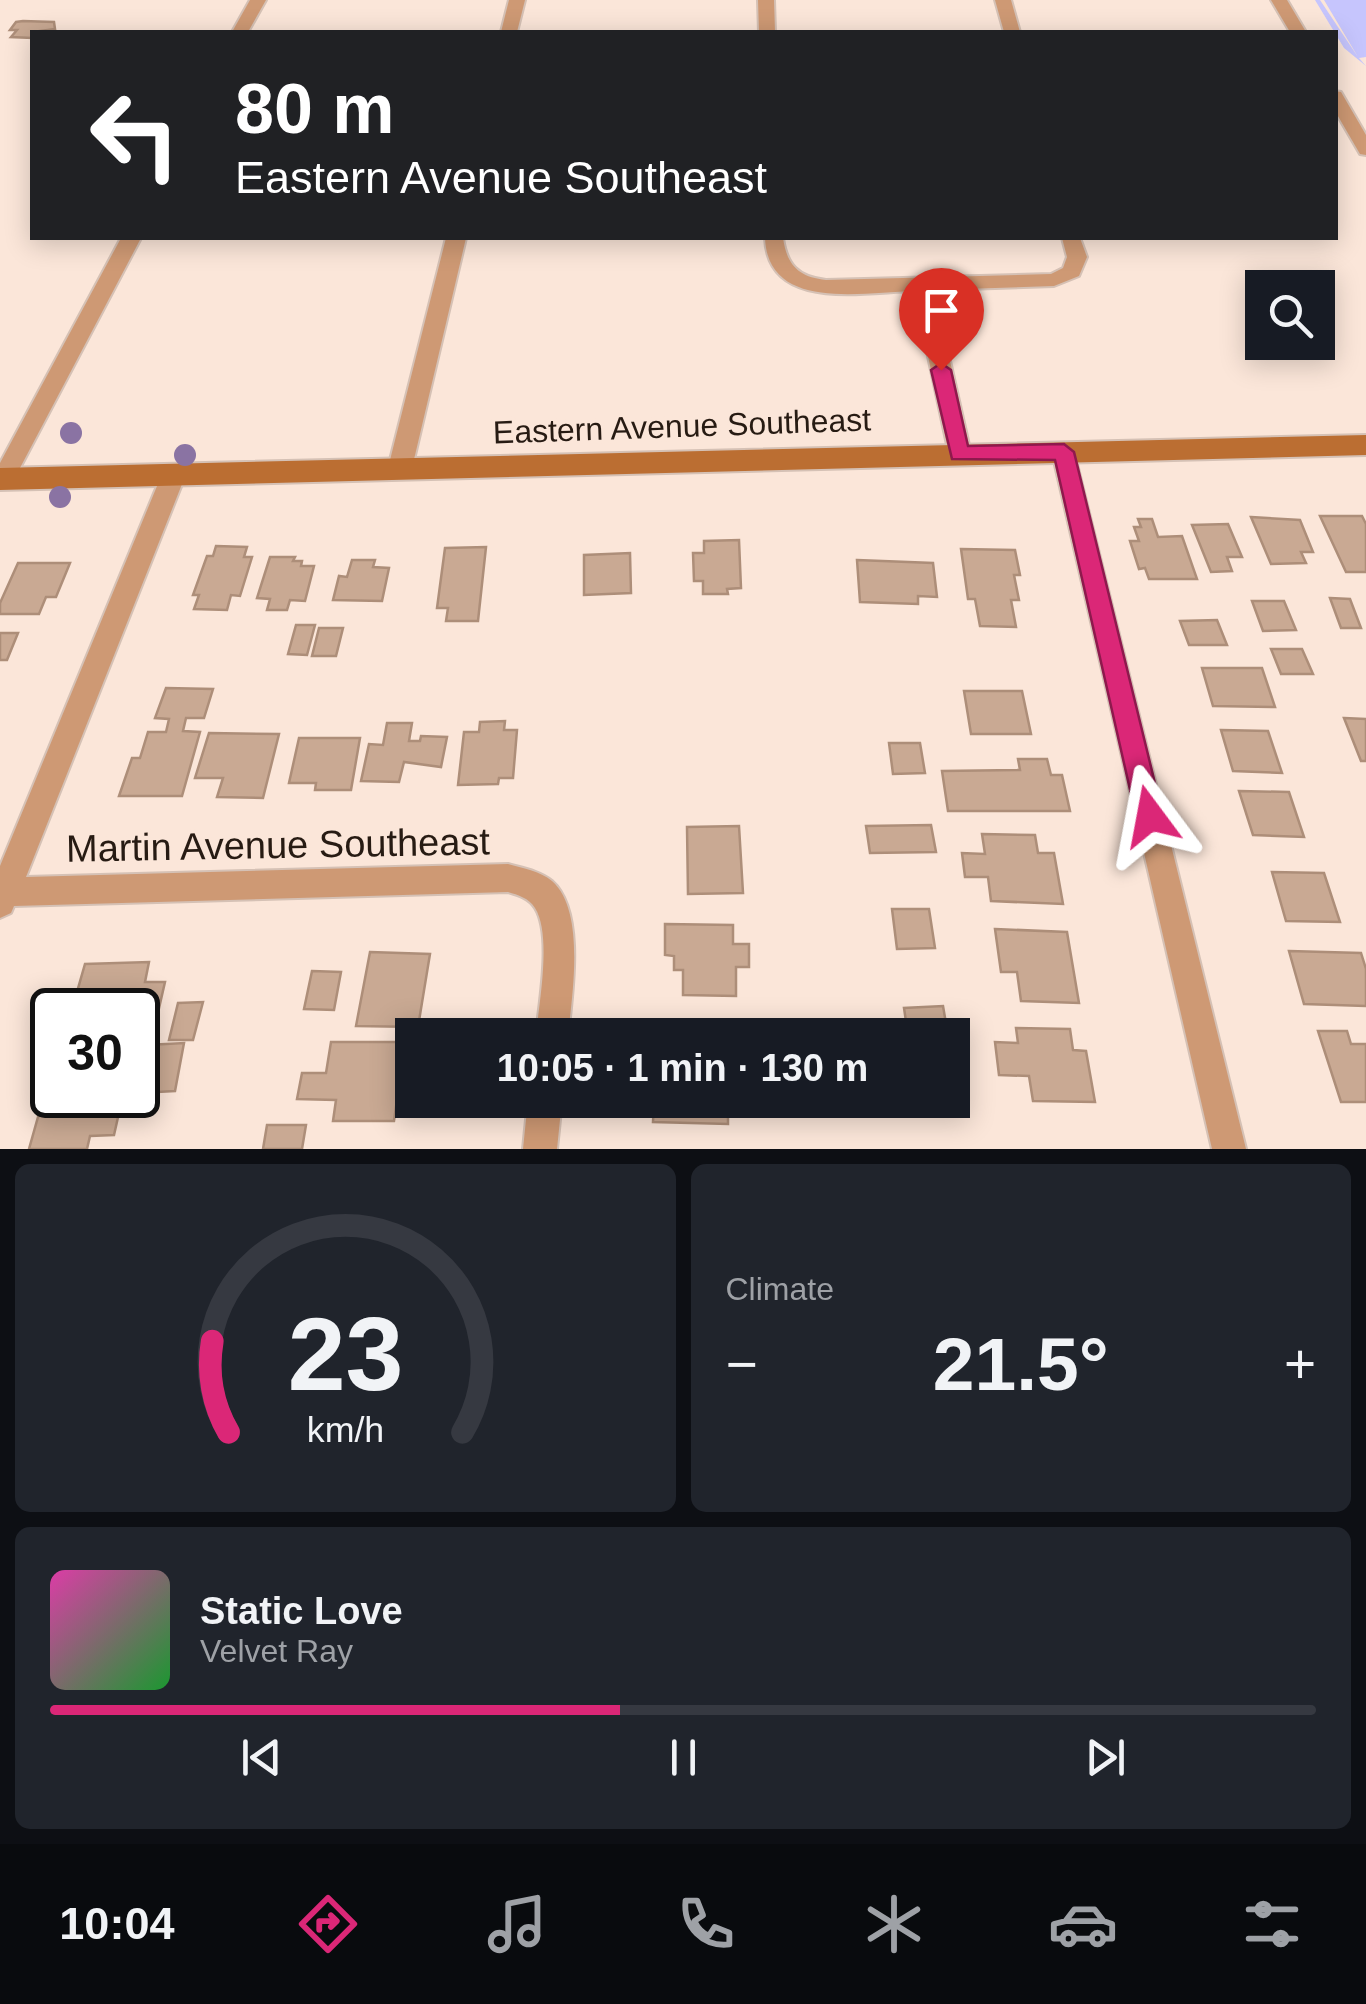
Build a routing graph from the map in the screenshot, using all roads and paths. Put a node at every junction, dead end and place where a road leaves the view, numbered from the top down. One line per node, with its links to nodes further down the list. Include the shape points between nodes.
1 (258, 0): 6 (street)
2 (517, 0): 7 (street)
3 (766, 0): 8 (street)
4 (1003, 0): 9 (street)
5 (1279, 0): 10 (street)
6 (241, 30)
7 (510, 30)
8 (767, 30)
9 (1011, 30)
10 (1297, 30)
11 (1338, 101): 13 (street)
12 (1366, 115): 13 (street)
13 (1346, 116): 14 (street)
14 (1366, 150)
15 (130, 240): 25 (street)
16 (456, 240): 23 (street)
17 (774, 240): 19 (street, via 783,271 802,285)
18 (1072, 240): 19 (street, via 1077,257 1072,272 1054,280)
19 (923, 286): 22 (street)
20 (1366, 445): 21 (main road, Eastern Avenue Southeast)
21 (1064, 452): 22 (main road, Eastern Avenue Southeast); 30 (street)
22 (960, 454): 23 (main road, Eastern Avenue Southeast)
23 (400, 468): 24 (main road, Eastern Avenue Southeast)
24 (174, 474): 25 (main road, Eastern Avenue Southeast); 26 (street)
25 (2, 479)
26 (2, 897): 27 (street, Martin Avenue Southeast, via 508,878 548,898 557,939)
27 (553, 1018)
28 (543, 1118): 29 (street)
29 (540, 1149)
30 (1229, 1149)

